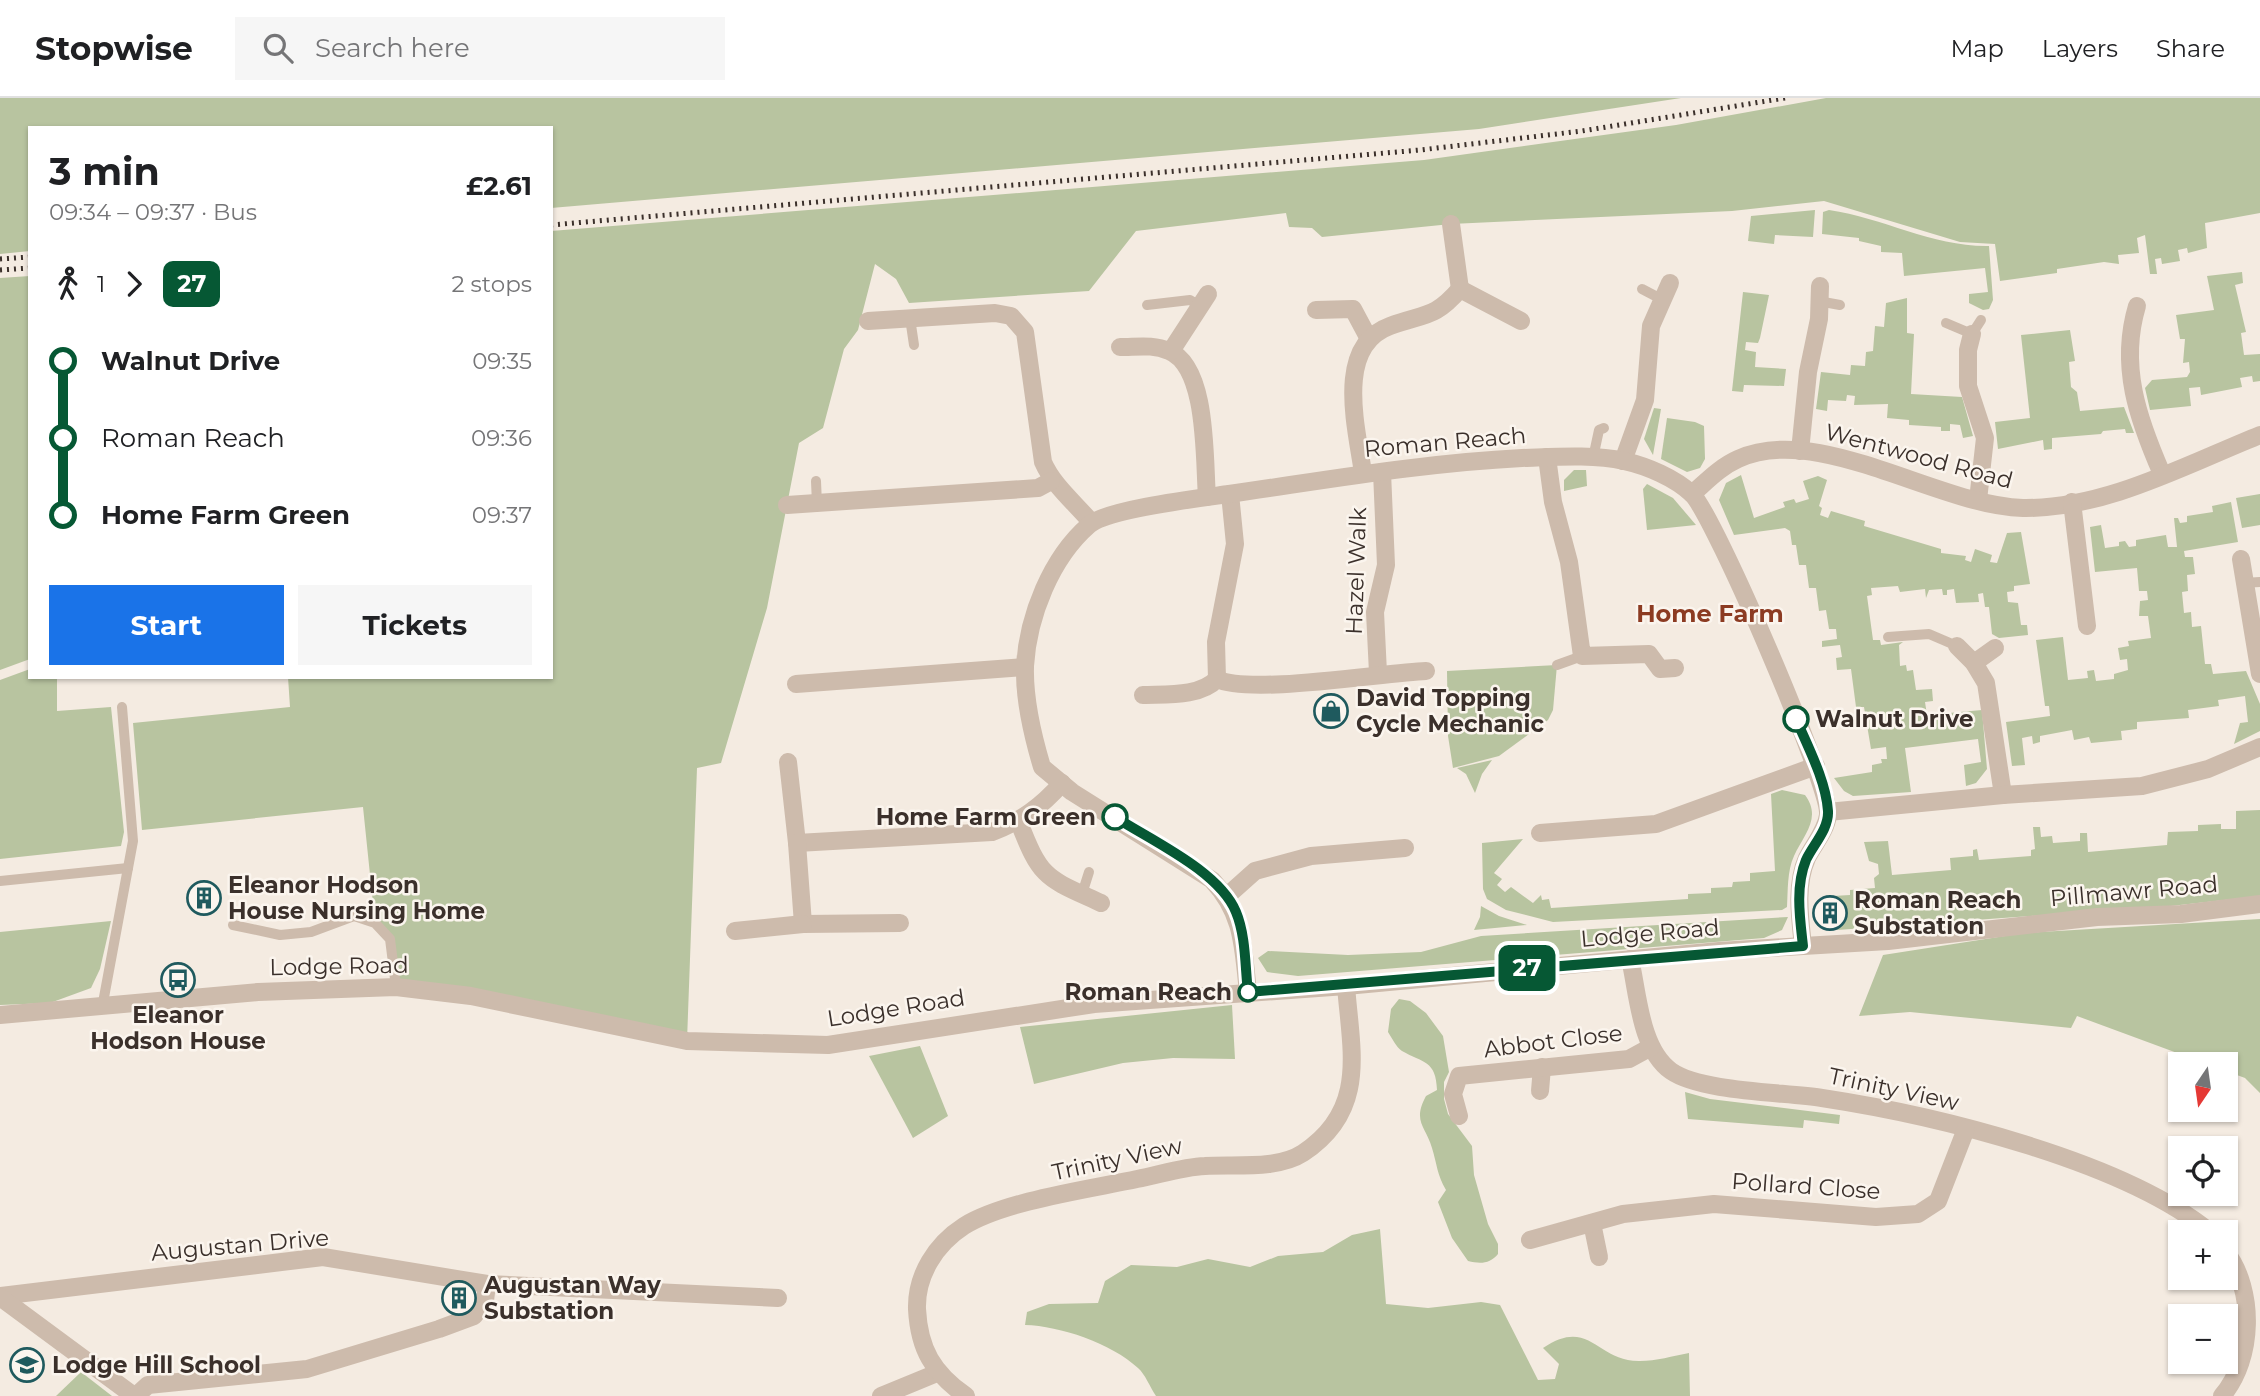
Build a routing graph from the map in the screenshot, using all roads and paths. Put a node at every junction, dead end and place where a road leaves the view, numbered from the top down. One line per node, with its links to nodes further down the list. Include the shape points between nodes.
1 (1451, 224): 3 (street)
2 (1670, 283): 7 (street)
3 (1460, 289): 14 (street); 17 (street, via 1439,310 1392,325)
4 (1642, 289): 7 (lane)
5 (1819, 294): 9 (lane); 23 (street)
6 (1204, 300): 8 (lane); 20 (street)
7 (1663, 300): 26 (street, via 1651,326 1645,400)
8 (1147, 305)
9 (1840, 305)
10 (2137, 306): 29 (street, via 2131,324 2130,385)
11 (1316, 310): 17 (street, via 1353,309)
12 (911, 318): 13 (street); 18 (lane); 31 (street, via 995,313 1011,316 1025,332 1039,443)
13 (868, 321)
14 (1521, 322)
15 (1946, 323): 16 (lane)
16 (1977, 327): 35 (street, via 1968,350 1968,386 1985,438)
17 (1369, 339): 28 (street, via 1355,370 1353,393)
18 (914, 345)
19 (1120, 347): 20 (street, via 1154,346)
20 (1171, 351): 34 (street, via 1186,363 1196,381)
21 (1604, 428): 25 (lane, via 1599,430)
22 (2260, 435): 29 (street, Wentwood Road)
23 (1800, 451): 33 (street, Wentwood Road, via 1768,450 1739,458); 35 (street, Wentwood Road, via 1842,458)
24 (1547, 457): 25 (street, Roman Reach); 27 (street, Roman Reach, via 1452,461); 46 (street)
25 (1593, 458): 26 (street, Roman Reach)
26 (1623, 461): 33 (street, Roman Reach, via 1670,479)
27 (1382, 472): 28 (street, Roman Reach); 52 (street, Hazel Walk, via 1386,565 1375,612)
28 (1363, 473): 32 (street, Roman Reach)
29 (2162, 474): 36 (street, Wentwood Road, via 2109,496)
30 (816, 481): 37 (lane)
31 (1051, 481): 37 (street, via 1038,488); 39 (street)
32 (1230, 494): 34 (street, Roman Reach); 54 (street, via 1235,544 1216,642)
33 (1692, 494): 60 (street, Roman Reach, via 1718,536)
34 (1207, 497): 39 (street, Roman Reach, via 1158,504)
35 (1978, 500): 36 (street, Wentwood Road, via 2022,508)
36 (2072, 502): 42 (street)
37 (817, 503): 38 (street)
38 (787, 505)
39 (1091, 523): 49 (street, via 1054,567 1031,630)
40 (2241, 559): 41 (street)
41 (2252, 582): 53 (street)
42 (2087, 626)
43 (1888, 637): 44 (lane, via 1929,634)
44 (1957, 646): 47 (street)
45 (1995, 648): 47 (street)
46 (1582, 656): 48 (lane); 50 (street, via 1649,654 1660,669)
47 (1974, 663): 62 (street, via 1986,683)
48 (1557, 665)
49 (1025, 667): 55 (street); 61 (street, via 1042,767)
50 (1675, 668)
51 (1426, 671): 52 (street)
52 (1378, 673): 54 (street, via 1266,684 1227,684)
53 (2260, 674)
54 (1217, 679): 56 (street, via 1196,690)
55 (796, 684)
56 (1143, 695)
57 (122, 707): 68 (lane, via 134,841)
58 (2260, 747): 62 (street, via 2208,769 2142,786)
59 (788, 762): 66 (street)
60 (1816, 766): 63 (street, Roman Reach); 65 (street, via 1656,824)
61 (1062, 783): 64 (street); 72 (street, via 1212,880)
62 (2003, 795): 63 (street)
63 (1828, 813): 79 (street, via 1801,882)
64 (1019, 822): 66 (street, via 992,832); 71 (street, via 1030,851 1048,878)
65 (1540, 833)
66 (797, 843): 76 (street)
67 (1405, 848): 72 (street, via 1311,856 1255,872)
68 (128, 868): 70 (lane); 84 (lane)
69 (1089, 872): 71 (lane)
70 (0, 881)
71 (1082, 894): 73 (street)
72 (1227, 896): 83 (street, via 1237,914)
73 (1101, 903)
74 (2260, 904): 79 (street, Pillmawr Road)
75 (900, 922): 76 (street)
76 (803, 924): 78 (street)
77 (233, 925): 82 (lane, via 280,935 311,932 354,916 375,923 390,939)
78 (735, 931)
79 (1803, 946): 80 (street, Lodge Road)
80 (1630, 959): 81 (street, Lodge Road); 86 (street, Trinity View)
81 (1346, 986): 83 (street, Lodge Road); 99 (street, Trinity View, via 1353,1079 1343,1113 1323,1135 1302,1154 1269,1162 1202,1166 1007,1209 966,1224 943,1241 916,1293 924,1353)
82 (396, 987): 83 (street, Lodge Road, via 471,996 687,1041 772,1045 828,1045 1081,1006); 84 (street, Lodge Road, via 258,992)
83 (1248, 992)
84 (102, 1008): 85 (street, Lodge Road)
85 (0, 1015)
86 (1651, 1047): 87 (street, Abbot Close, via 1629,1059); 90 (street, Trinity View, via 1673,1072 1699,1082 1898,1111)
87 (1542, 1067): 88 (street); 89 (street, Abbot Close, via 1459,1076 1452,1094)
88 (1540, 1091)
89 (1459, 1116)
90 (1966, 1129): 91 (street, Trinity View, via 2101,1172); 92 (street, Pollard Close, via 1938,1201 1918,1214 1876,1217 1714,1204 1623,1214)
91 (2193, 1220)
92 (1592, 1223): 93 (street, Pollard Close); 94 (street)
93 (1531, 1240)
94 (1599, 1257)
95 (2238, 1277): 103 (street, via 2246,1314 2243,1354)
96 (487, 1284): 97 (street, Augustan Drive, via 323,1257); 98 (street, Augustan Drive); 100 (street, via 485,1301 474,1317 439,1329 307,1368 148,1385)
97 (0, 1297): 100 (street)
98 (778, 1298)
99 (937, 1373): 101 (street); 102 (street, Trinity View)
100 (135, 1396)
101 (881, 1396)
102 (966, 1396)
103 (2222, 1396)

